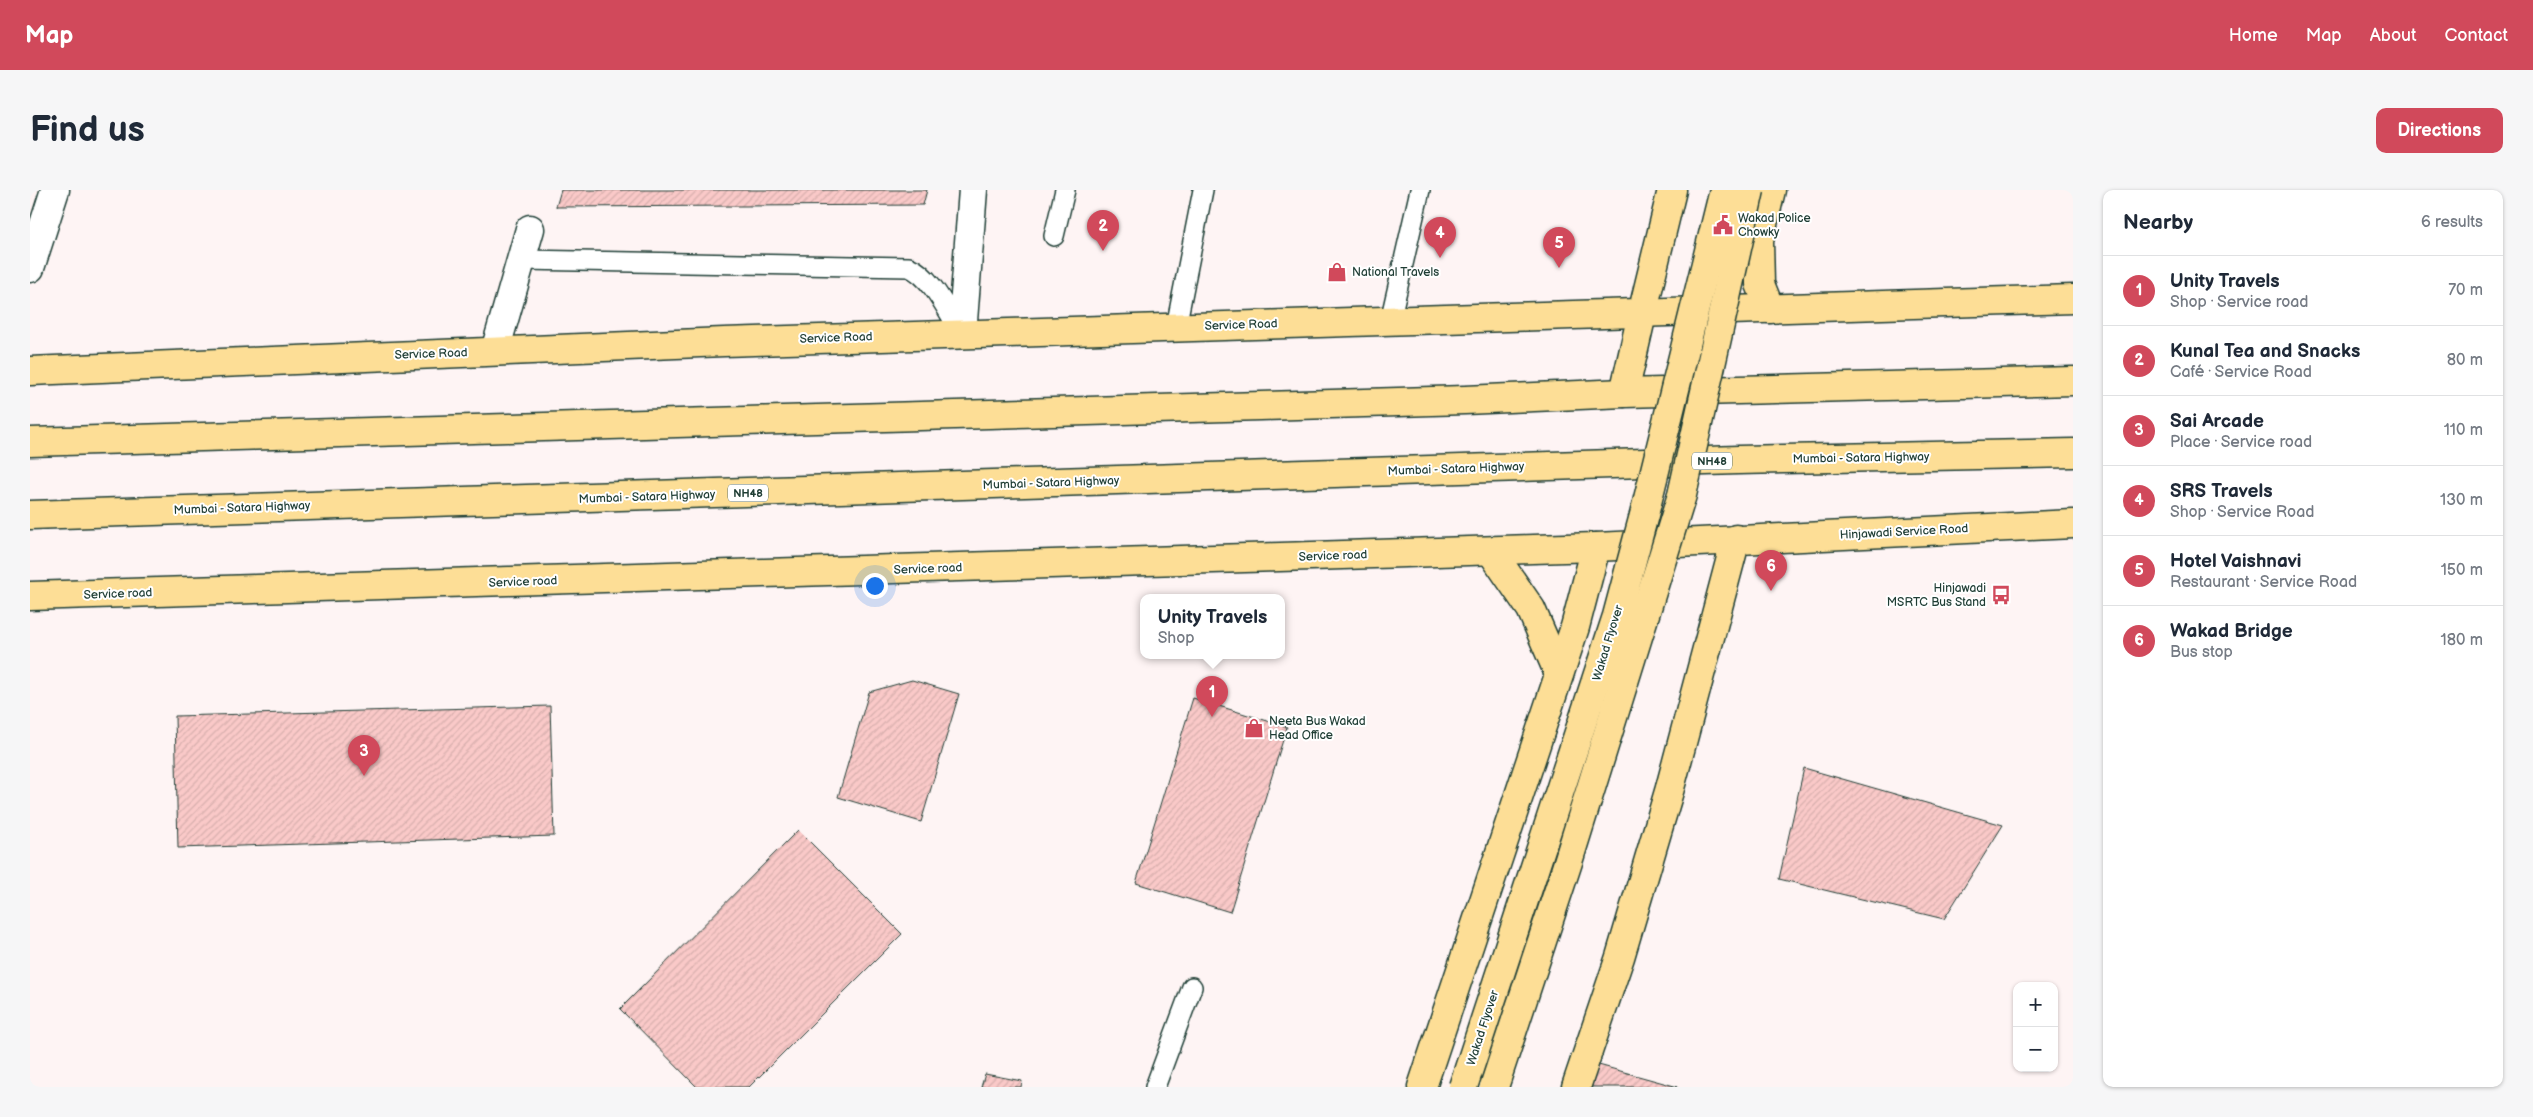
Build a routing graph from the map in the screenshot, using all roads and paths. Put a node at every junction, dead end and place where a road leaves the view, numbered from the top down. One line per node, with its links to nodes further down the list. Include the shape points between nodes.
1 (55, 190): 13 (street)
2 (973, 190): 19 (street)
3 (1065, 190): 11 (lane)
4 (1203, 190): 18 (lane)
5 (1420, 190): 17 (lane)
6 (1672, 190): 16 (main road)
7 (1724, 190): 36 (main road, Wakad Flyover, bridge, via 1617,616)
8 (1750, 190): 37 (main road, bridge, via 1682,495)
9 (1771, 190): 15 (main road, via 1759,240 1760,284)
10 (530, 229): 12 (street)
11 (1054, 236)
12 (522, 260): 19 (lane, via 909,268 932,288); 20 (street)
13 (30, 268)
14 (2073, 299): 15 (main road, Service Road)
15 (1770, 309): 16 (main road, Service Road)
16 (1642, 314): 17 (main road, Service Road); 23 (main road)
17 (1390, 321): 18 (main road, Service Road)
18 (1176, 327): 19 (main road, Service Road)
19 (962, 334): 20 (main road, Service Road)
20 (495, 351): 21 (main road, Service Road)
21 (30, 371)
22 (2073, 381): 23 (main road)
23 (1624, 392): 24 (main road, via 1375,403)
24 (30, 442)
25 (2073, 453): 26 (main road, Mumbai - Satara Highway / NH48, via 1728,460)
26 (30, 515)
27 (2072, 528): 28 (main road, Hinjawadi Service Road)
28 (1736, 540): 29 (main road, Service road); 38 (main road, via 1667,798 1620,958)
29 (1596, 548): 30 (main road, Service road); 32 (main road)
30 (1491, 551): 31 (main road, Service road); 32 (main road, via 1531,609)
31 (30, 596)
32 (1559, 674): 35 (main road)
33 (1192, 987): 34 (lane)
34 (1155, 1087)
35 (1422, 1087)
36 (1463, 1087)
37 (1494, 1087)
38 (1576, 1087)

